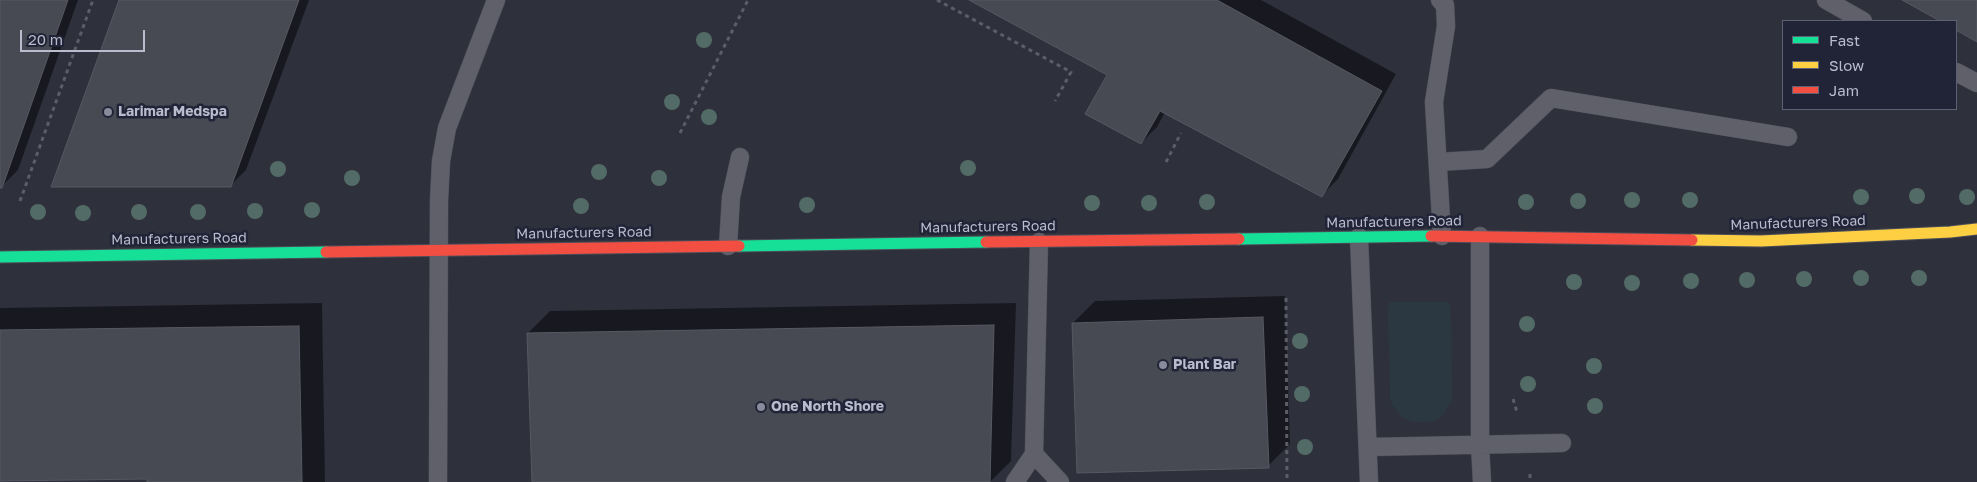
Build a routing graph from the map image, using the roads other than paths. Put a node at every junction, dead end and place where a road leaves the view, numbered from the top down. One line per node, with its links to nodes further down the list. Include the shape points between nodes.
1 (496, 0): 16 (lane, via 448,128 441,171)
2 (1440, 0): 9 (lane, via 1445,5 1446,26 1434,102)
3 (1826, 0): 4 (lane)
4 (1861, 20)
5 (1957, 73): 6 (lane)
6 (1977, 84)
7 (1788, 137): 9 (lane, via 1551,98 1487,159)
8 (740, 157): 15 (lane, via 731,197)
9 (1439, 162): 11 (lane)
10 (1977, 229): 12 (main road, Manufacturers Road, via 1761,241)
11 (1442, 236): 12 (main road, Manufacturers Road); 13 (main road, Manufacturers Road)
12 (1480, 236): 19 (lane)
13 (1359, 237): 14 (main road, Manufacturers Road); 20 (lane)
14 (1039, 242): 15 (main road, Manufacturers Road); 21 (lane)
15 (728, 246): 16 (main road, Manufacturers Road)
16 (440, 250): 17 (main road, Manufacturers Road); 22 (lane)
17 (0, 257)
18 (1562, 443): 19 (lane)
19 (1480, 445): 20 (lane); 26 (lane)
20 (1369, 447): 25 (lane)
21 (1034, 454): 23 (lane); 24 (lane)
22 (438, 482)
23 (1016, 482)
24 (1060, 482)
25 (1369, 482)
26 (1482, 482)

